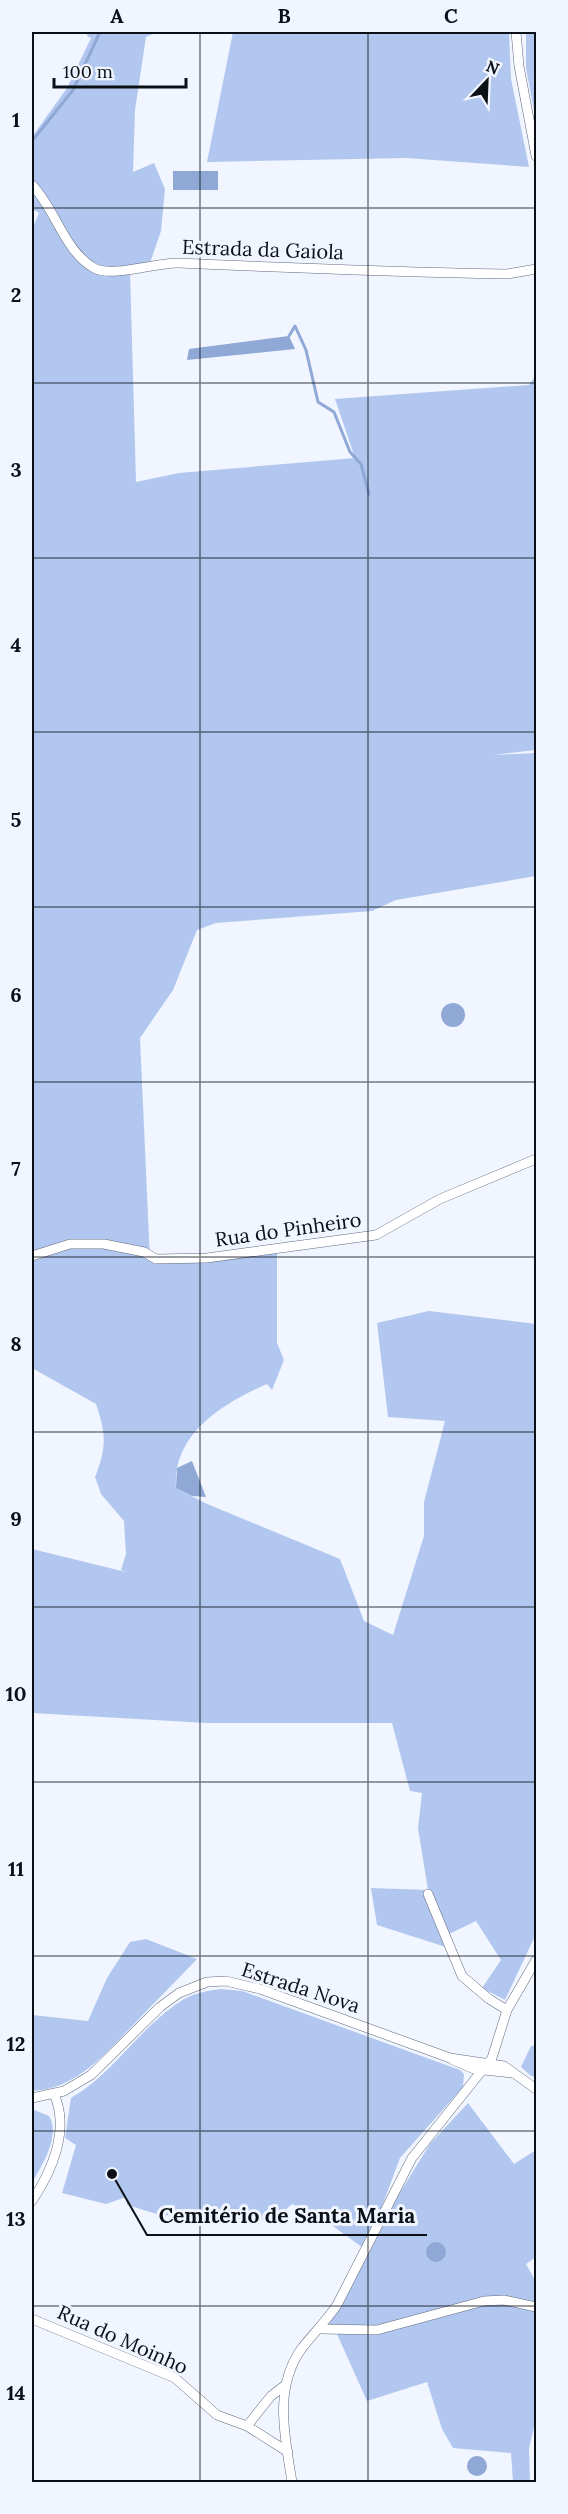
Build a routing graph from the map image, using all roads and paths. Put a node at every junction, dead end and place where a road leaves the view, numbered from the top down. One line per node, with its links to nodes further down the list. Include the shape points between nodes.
1 (516, 32): 2 (street)
2 (537, 156)
3 (32, 184): 4 (street, Estrada da Gaiola, via 72,246 94,268 106,271 165,262 507,274)
4 (537, 269)
5 (537, 1159): 6 (street, Rua do Pinheiro, via 440,1199 376,1235 207,1258 156,1259 144,1252 104,1244 70,1244)
6 (32, 1256)
7 (428, 1894): 9 (street, via 462,1976)
8 (537, 1960): 9 (street)
9 (507, 2010): 10 (street)
10 (486, 2067): 11 (street, Estrada Nova, via 517,2074); 12 (street, Estrada Nova, via 463,2066 260,1989 216,1981 179,1993 99,2069 75,2086); 17 (street, via 412,2158)
11 (537, 2089)
12 (54, 2094): 13 (street, Estrada Nova); 14 (street, via 61,2118 57,2145 52,2165)
13 (32, 2098)
14 (32, 2201)
15 (537, 2307): 17 (street, via 504,2300 484,2301 377,2330)
16 (32, 2319): 19 (street, Rua do Moinho, via 175,2378 217,2415)
17 (321, 2329): 18 (street, via 289,2369)
18 (284, 2386): 19 (street); 20 (street)
19 (247, 2426): 20 (street, Rua do Moinho)
20 (288, 2452): 21 (street)
21 (292, 2482)

